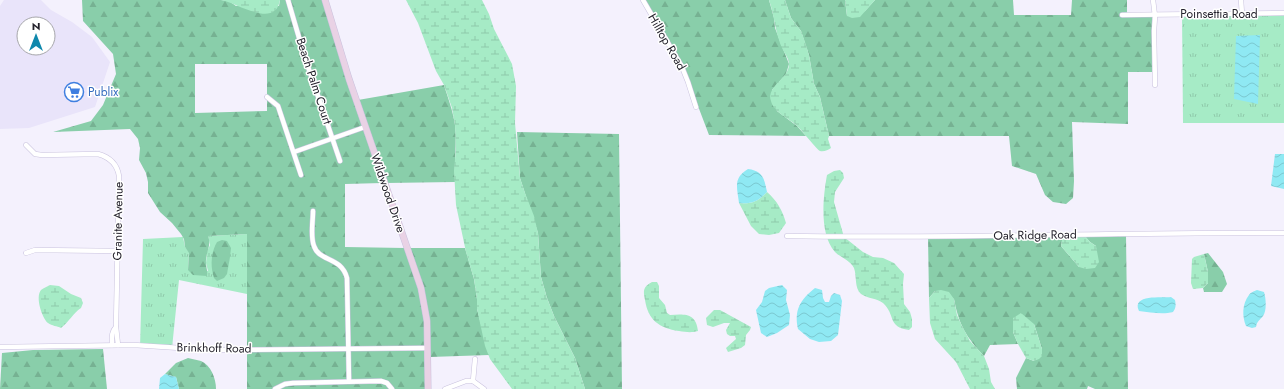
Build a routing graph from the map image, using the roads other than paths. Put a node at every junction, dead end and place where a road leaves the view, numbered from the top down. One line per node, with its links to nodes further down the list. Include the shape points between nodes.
1 (288, 0): 14 (street, Beach Palm Court)
2 (325, 0): 13 (street, Wildwood Drive)
3 (643, 0): 12 (street, Hilltop Road, via 679,61)
4 (1153, 0): 7 (street)
5 (1241, 0): 8 (street)
6 (1284, 13): 8 (street, Poinsettia Road)
7 (1154, 14): 8 (street, Poinsettia Road); 9 (street, Poinsettia Road); 10 (street)
8 (1242, 14)
9 (1122, 15)
10 (1155, 85)
11 (267, 97): 16 (street, via 278,106)
12 (696, 108)
13 (365, 127): 14 (street); 29 (street, Wildwood Drive, via 420,288 426,313)
14 (333, 138): 16 (street); 17 (street, Beach Palm Court)
15 (26, 145): 22 (street, Granite Avenue, via 35,154 98,154 112,160 118,176)
16 (294, 152): 18 (street)
17 (340, 161)
18 (301, 175)
19 (313, 211): 28 (street, via 313,242 316,251 339,264 347,278)
20 (1284, 233): 21 (street, Oak Ridge Road)
21 (787, 236)
22 (118, 251): 23 (street, via 35,250); 24 (street, Granite Avenue)
23 (26, 253)
24 (116, 327): 25 (street, Granite Avenue, via 112,334); 26 (street, Granite Avenue)
25 (112, 345): 26 (street, Brinkhoff Road); 27 (street, Brinkhoff Road)
26 (118, 345): 28 (street, Brinkhoff Road, via 227,350)
27 (0, 347)
28 (349, 348): 29 (street, Brinkhoff Road); 31 (street)
29 (427, 348): 36 (street, Wildwood Drive)
30 (476, 359): 32 (street)
31 (349, 381): 34 (street, via 293,383); 35 (street, via 380,381 387,383)
32 (473, 381): 33 (street, via 466,380); 38 (street)
33 (452, 388): 37 (street)
34 (275, 389)
35 (392, 389)
36 (428, 389)
37 (445, 389)
38 (484, 389)

